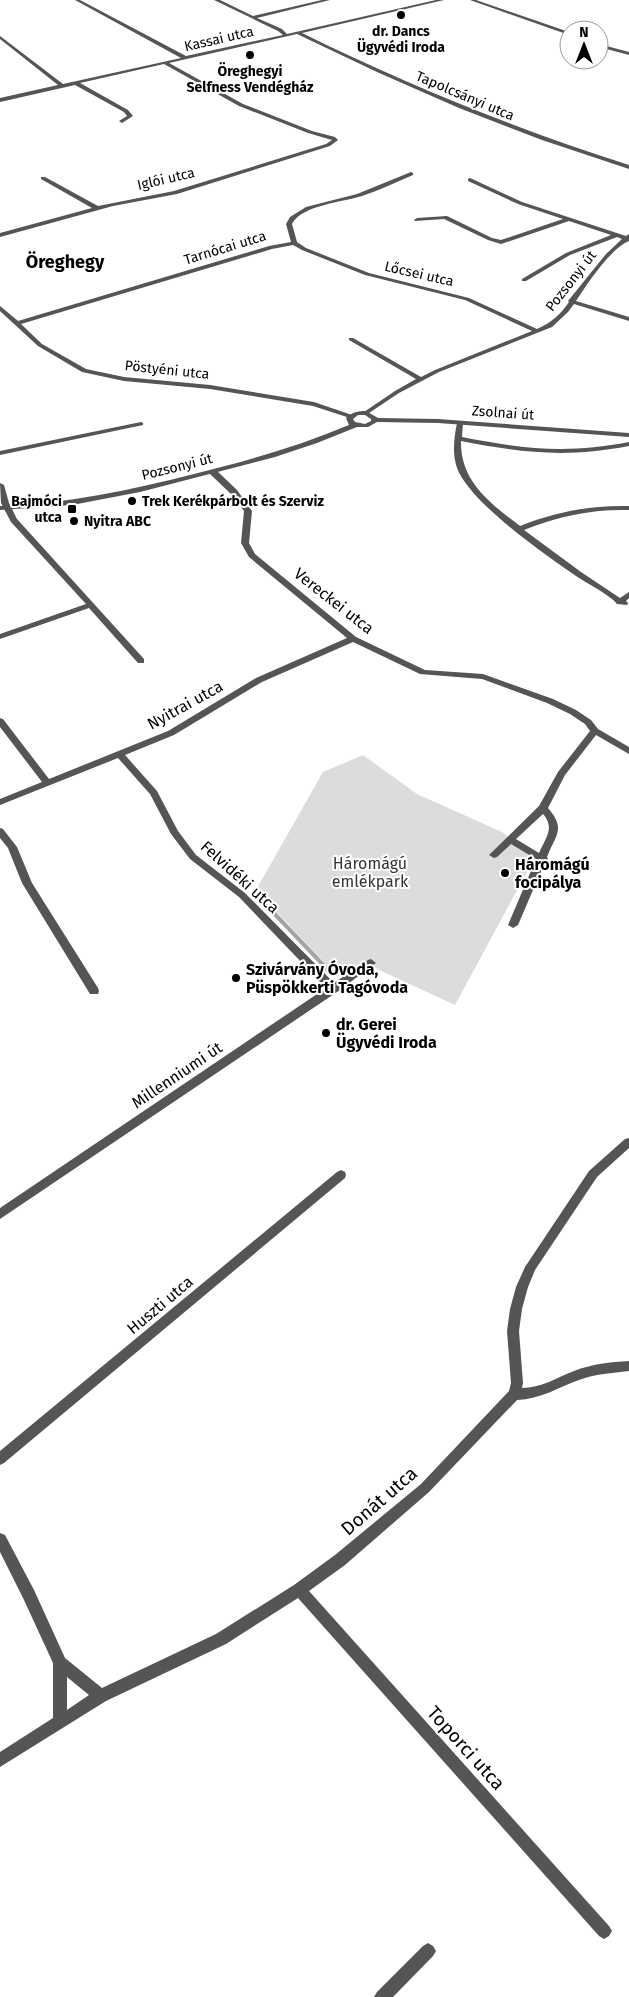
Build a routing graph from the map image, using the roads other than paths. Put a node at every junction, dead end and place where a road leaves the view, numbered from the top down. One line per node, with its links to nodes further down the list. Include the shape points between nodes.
1 (77, 0): 13 (street)
2 (216, 0): 6 (street)
3 (328, 0): 6 (street)
4 (442, 0): 8 (street, Kassai utca)
5 (472, 0): 7 (street)
6 (254, 17): 10 (street)
7 (559, 30)
8 (298, 33): 10 (street, Kassai utca); 19 (street, Tapolcsányi utca, via 365,66 500,123)
9 (0, 36): 16 (street)
10 (286, 36): 13 (street, Kassai utca)
11 (609, 47): 12 (street)
12 (629, 54)
13 (185, 58): 14 (street, Kassai utca)
14 (165, 63): 15 (street, Kassai utca); 23 (street, Iglói utca, via 241,105 335,140 256,169 175,193)
15 (76, 83): 16 (street, Kassai utca); 18 (street, via 126,111 130,116)
16 (62, 86): 17 (street, Kassai utca)
17 (0, 100)
18 (122, 121)
19 (629, 167)
20 (411, 174): 29 (street, via 359,196 299,213 289,220)
21 (43, 178): 23 (street)
22 (470, 180): 25 (street)
23 (97, 208): 26 (street, Iglói utca)
24 (418, 220): 25 (street, via 445,218 490,240 502,242)
25 (568, 220): 27 (street)
26 (0, 235)
27 (617, 235): 28 (street); 30 (street, via 568,254)
28 (628, 238): 31 (street, Pozsonyi út, via 608,254)
29 (294, 243): 34 (street, Tarnócai utca); 35 (street, Lőcsei utca, via 367,274 467,299)
30 (524, 280)
31 (572, 301): 33 (street); 35 (street, Pozsonyi út, via 562,316)
32 (0, 308): 34 (street, Pöstyéni utca)
33 (629, 319)
34 (16, 324): 39 (street, Pöstyéni utca, via 65,361 96,374 314,404)
35 (537, 331): 37 (street, Pozsonyi út)
36 (351, 339): 37 (street)
37 (421, 379): 38 (street, Pozsonyi út)
38 (366, 413): 39 (street); 40 (street)
39 (350, 416): 43 (street, via 348,420)
40 (375, 420): 41 (street, Zsolnai út); 43 (street, Zsolnai út, via 366,426)
41 (460, 423): 44 (street, Zsolnai út); 45 (street)
42 (141, 424): 47 (street)
43 (355, 425): 48 (street, Pozsonyi út, via 292,449)
44 (629, 434)
45 (457, 438): 46 (street, via 538,453 594,451); 52 (street, via 460,465 468,482)
46 (629, 444)
47 (0, 453)
48 (214, 472): 50 (street, Pozsonyi út, via 85,502); 56 (street, Vereckei utca, via 248,511 244,536 252,555)
49 (0, 485): 50 (street)
50 (4, 508): 54 (street)
51 (629, 508): 52 (street, via 579,510)
52 (519, 529): 53 (street, via 585,579 622,602)
53 (629, 594)
54 (91, 605): 55 (street); 57 (street)
55 (0, 637)
56 (353, 639): 59 (street, Vereckei utca, via 423,672 489,679 550,701 588,722); 61 (street, Nyitrai utca, via 259,680 171,733)
57 (141, 661)
58 (0, 722): 62 (street)
59 (595, 731): 60 (street, Vereckei utca); 64 (street, via 562,774)
60 (629, 751)
61 (120, 754): 62 (street, Nyitrai utca); 71 (street, Felvidéki utca, via 154,793 174,832 193,857 242,895)
62 (48, 783): 63 (street, Nyitrai utca)
63 (0, 802)
64 (543, 808): 66 (street); 68 (street, via 553,820 554,829)
65 (0, 831): 72 (street, via 12,847 26,883)
66 (510, 839): 67 (street); 68 (street)
67 (494, 855)
68 (543, 859): 69 (street)
69 (513, 925)
70 (371, 963): 71 (street, Millenniumi út)
71 (333, 989): 75 (street, Millenniumi út)
72 (94, 990)
73 (629, 1142): 77 (street, via 593,1174 525,1280 516,1309)
74 (341, 1175): 78 (street, Huszti utca)
75 (0, 1214)
76 (629, 1366): 77 (street, via 586,1372 546,1391)
77 (514, 1394): 80 (street, Donát utca, via 425,1488)
78 (0, 1459)
79 (0, 1539): 81 (street)
80 (299, 1590): 82 (street, Donát utca, via 221,1639); 85 (street, Toporci utca)
81 (60, 1663): 82 (street); 83 (street)
82 (101, 1696): 83 (street, Donát utca)
83 (60, 1722): 84 (street, Donát utca)
84 (0, 1760)
85 (604, 1932)
86 (428, 1951): 87 (street)
87 (382, 1997)

